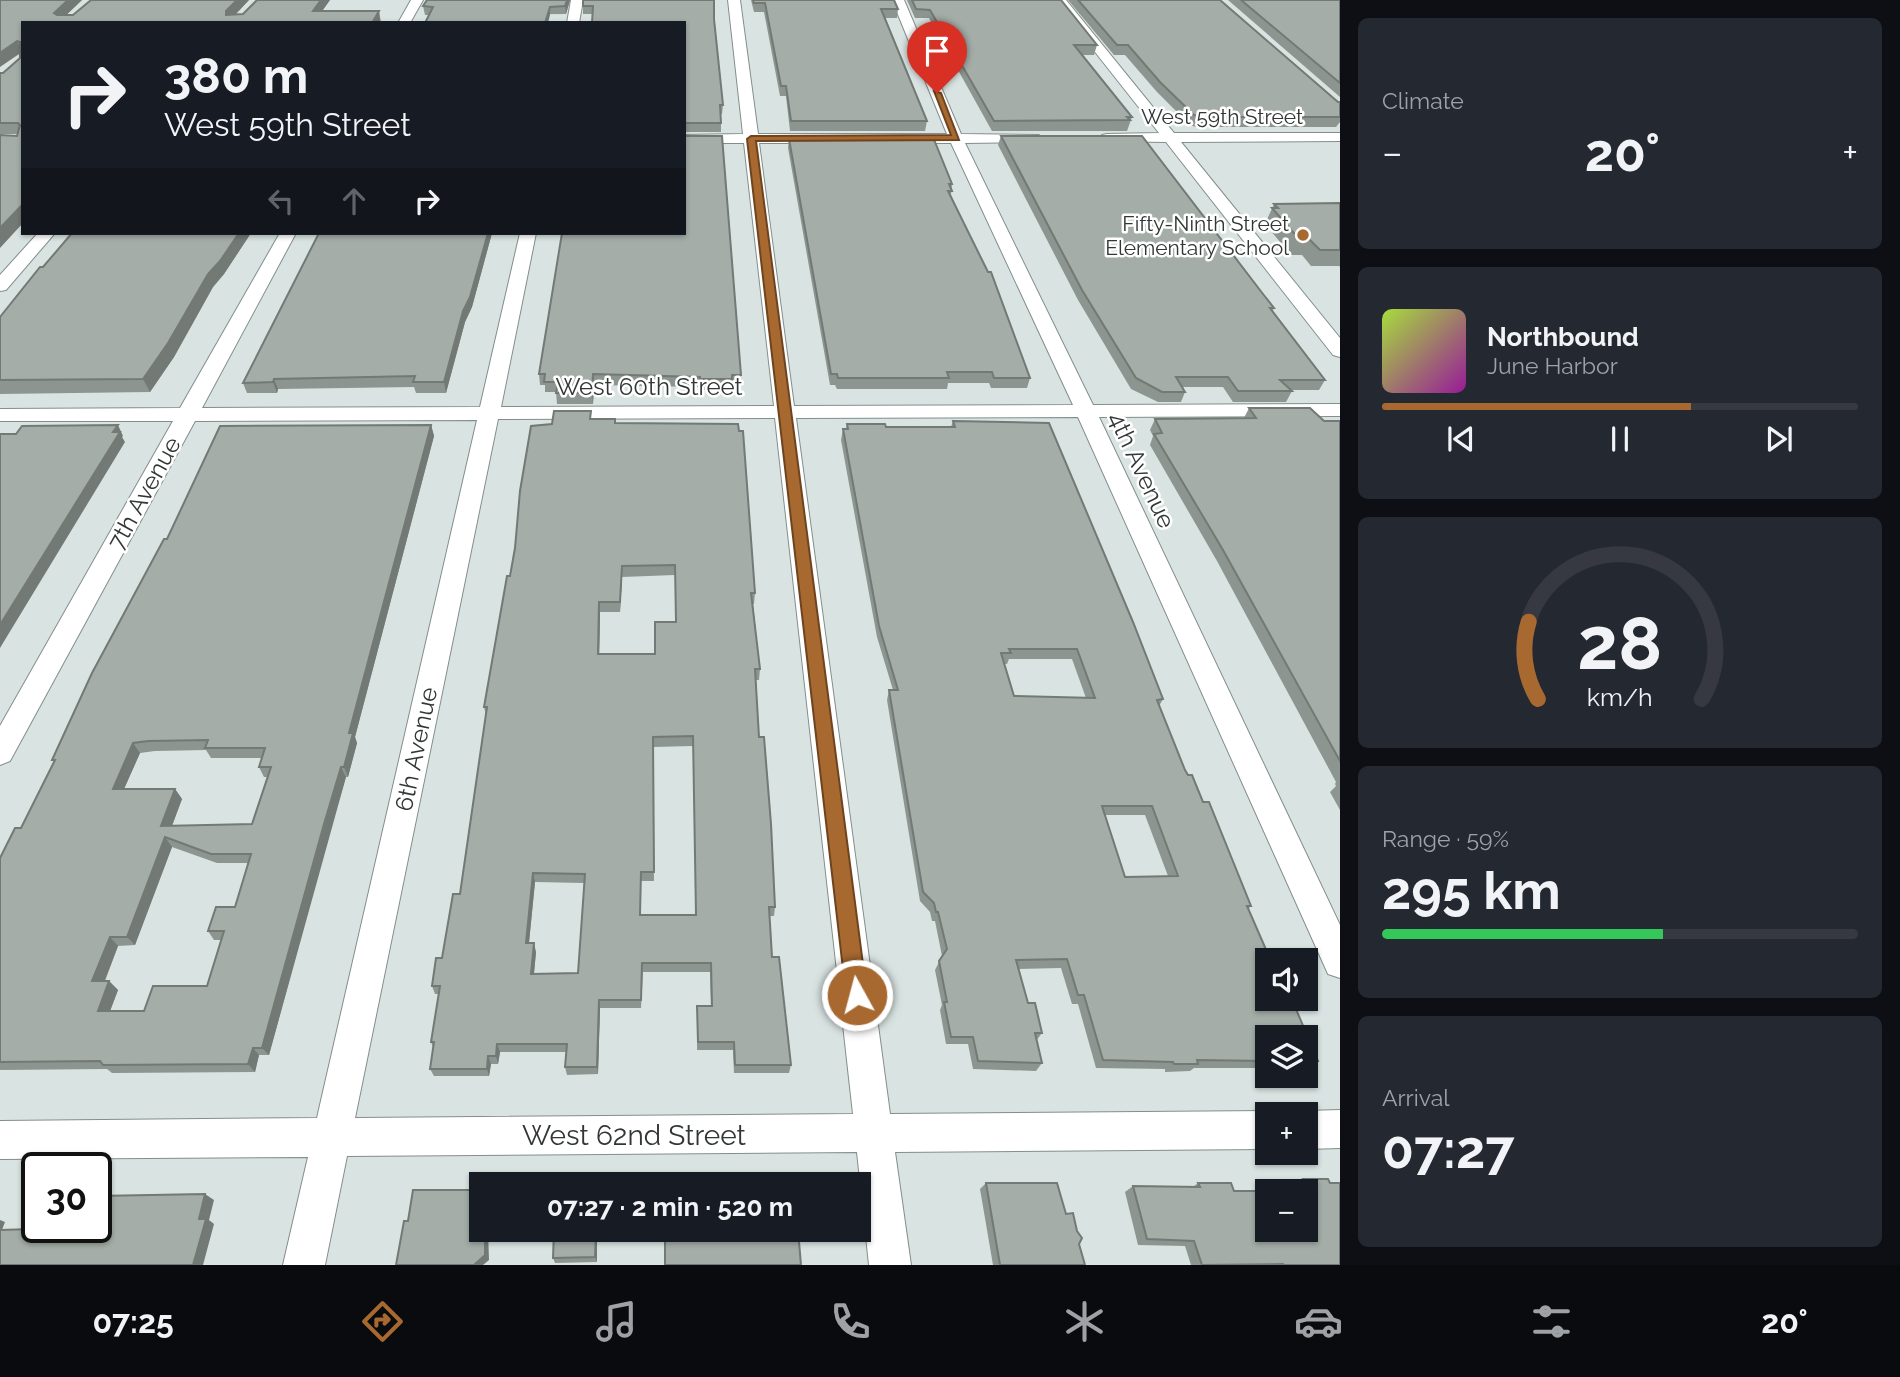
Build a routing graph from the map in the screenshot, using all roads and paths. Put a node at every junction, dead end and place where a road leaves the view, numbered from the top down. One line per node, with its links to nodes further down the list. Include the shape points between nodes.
1 (417, 0): 6 (street)
2 (577, 0): 7 (street)
3 (734, 0): 14 (street)
4 (898, 0): 9 (street, 4th Avenue)
5 (1059, 0): 12 (street)
6 (405, 21)
7 (573, 21)
8 (1340, 137): 12 (street, West 59th Street)
9 (956, 138): 10 (street); 14 (street); 21 (street, 4th Avenue)
10 (1049, 138)
11 (1089, 138): 12 (street, West 59th Street)
12 (1169, 138): 19 (street)
13 (686, 139): 14 (street)
14 (751, 139): 22 (street)
15 (45, 235): 18 (street)
16 (287, 235): 24 (street, 7th Avenue)
17 (528, 235): 23 (street, 6th Avenue)
18 (0, 286)
19 (1340, 351)
20 (1340, 410): 21 (street, West 60th Street)
21 (1086, 411): 22 (street, West 60th Street); 27 (street, 4th Avenue)
22 (785, 412): 23 (street, West 60th Street); 31 (street)
23 (489, 413): 24 (street, West 60th Street); 32 (street, 6th Avenue)
24 (187, 414): 25 (street, West 60th Street); 26 (street, 7th Avenue)
25 (0, 415)
26 (0, 753)
27 (1340, 962)
28 (1340, 1129): 30 (street)
29 (1255, 1130): 31 (street, West 62nd Street)
30 (1318, 1130)
31 (874, 1133): 32 (street, West 62nd Street); 35 (street)
32 (332, 1138): 33 (street, West 62nd Street); 34 (street, 6th Avenue)
33 (0, 1140)
34 (304, 1265)
35 (890, 1265)

